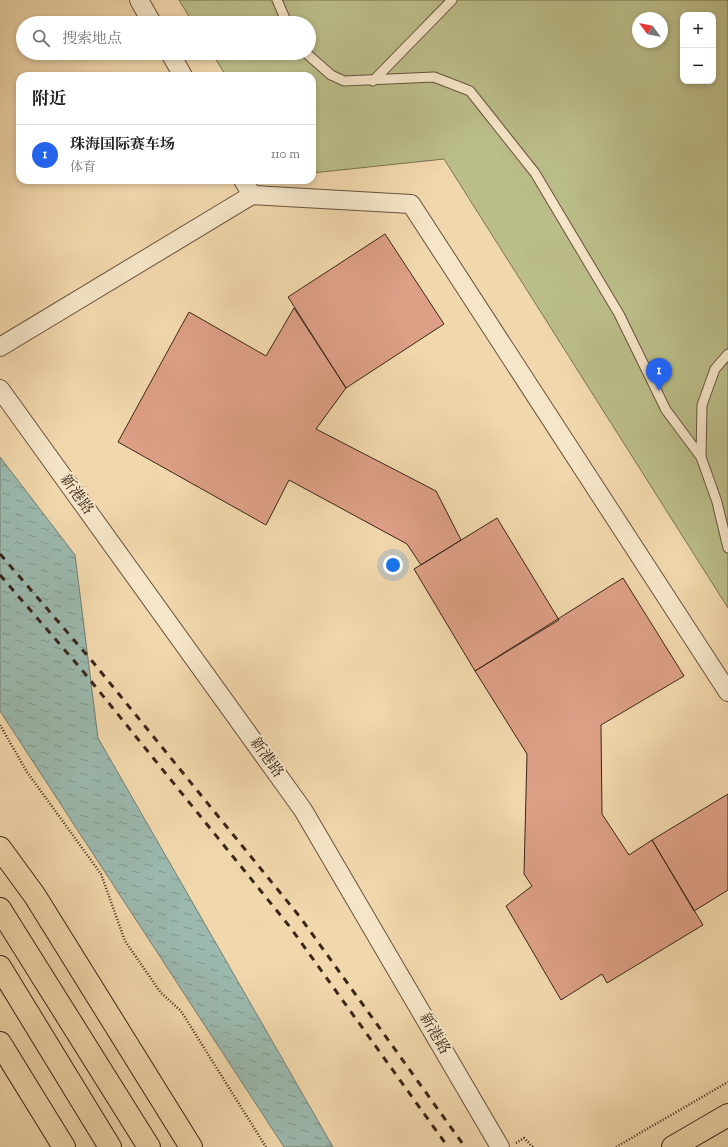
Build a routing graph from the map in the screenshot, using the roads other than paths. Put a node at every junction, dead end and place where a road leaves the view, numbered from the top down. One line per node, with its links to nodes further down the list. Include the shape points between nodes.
1 (139, 0): 4 (street)
2 (277, 0): 5 (lane)
3 (452, 0): 9 (lane)
4 (148, 16)
5 (284, 16)
6 (174, 60): 8 (street)
7 (314, 60): 9 (lane, via 331,75 344,81)
8 (181, 72)
9 (373, 81): 15 (lane, via 434,77 470,91 535,173 619,314 666,410)
10 (245, 184): 11 (street)
11 (252, 195): 12 (street); 17 (street, via 411,204)
12 (0, 347)
13 (728, 354): 15 (lane, via 715,369 702,406)
14 (0, 389): 27 (street, 新港路, via 303,810)
15 (701, 457): 16 (lane, via 717,502)
16 (728, 548)
17 (728, 692)
18 (0, 848): 26 (main road, via 35,896)
19 (3, 913): 25 (main road)
20 (0, 967): 24 (main road)
21 (0, 1043): 23 (main road)
22 (728, 1115): 28 (main road)
23 (64, 1147)
24 (110, 1147)
25 (149, 1147)
26 (191, 1147)
27 (500, 1147)
28 (673, 1147)

